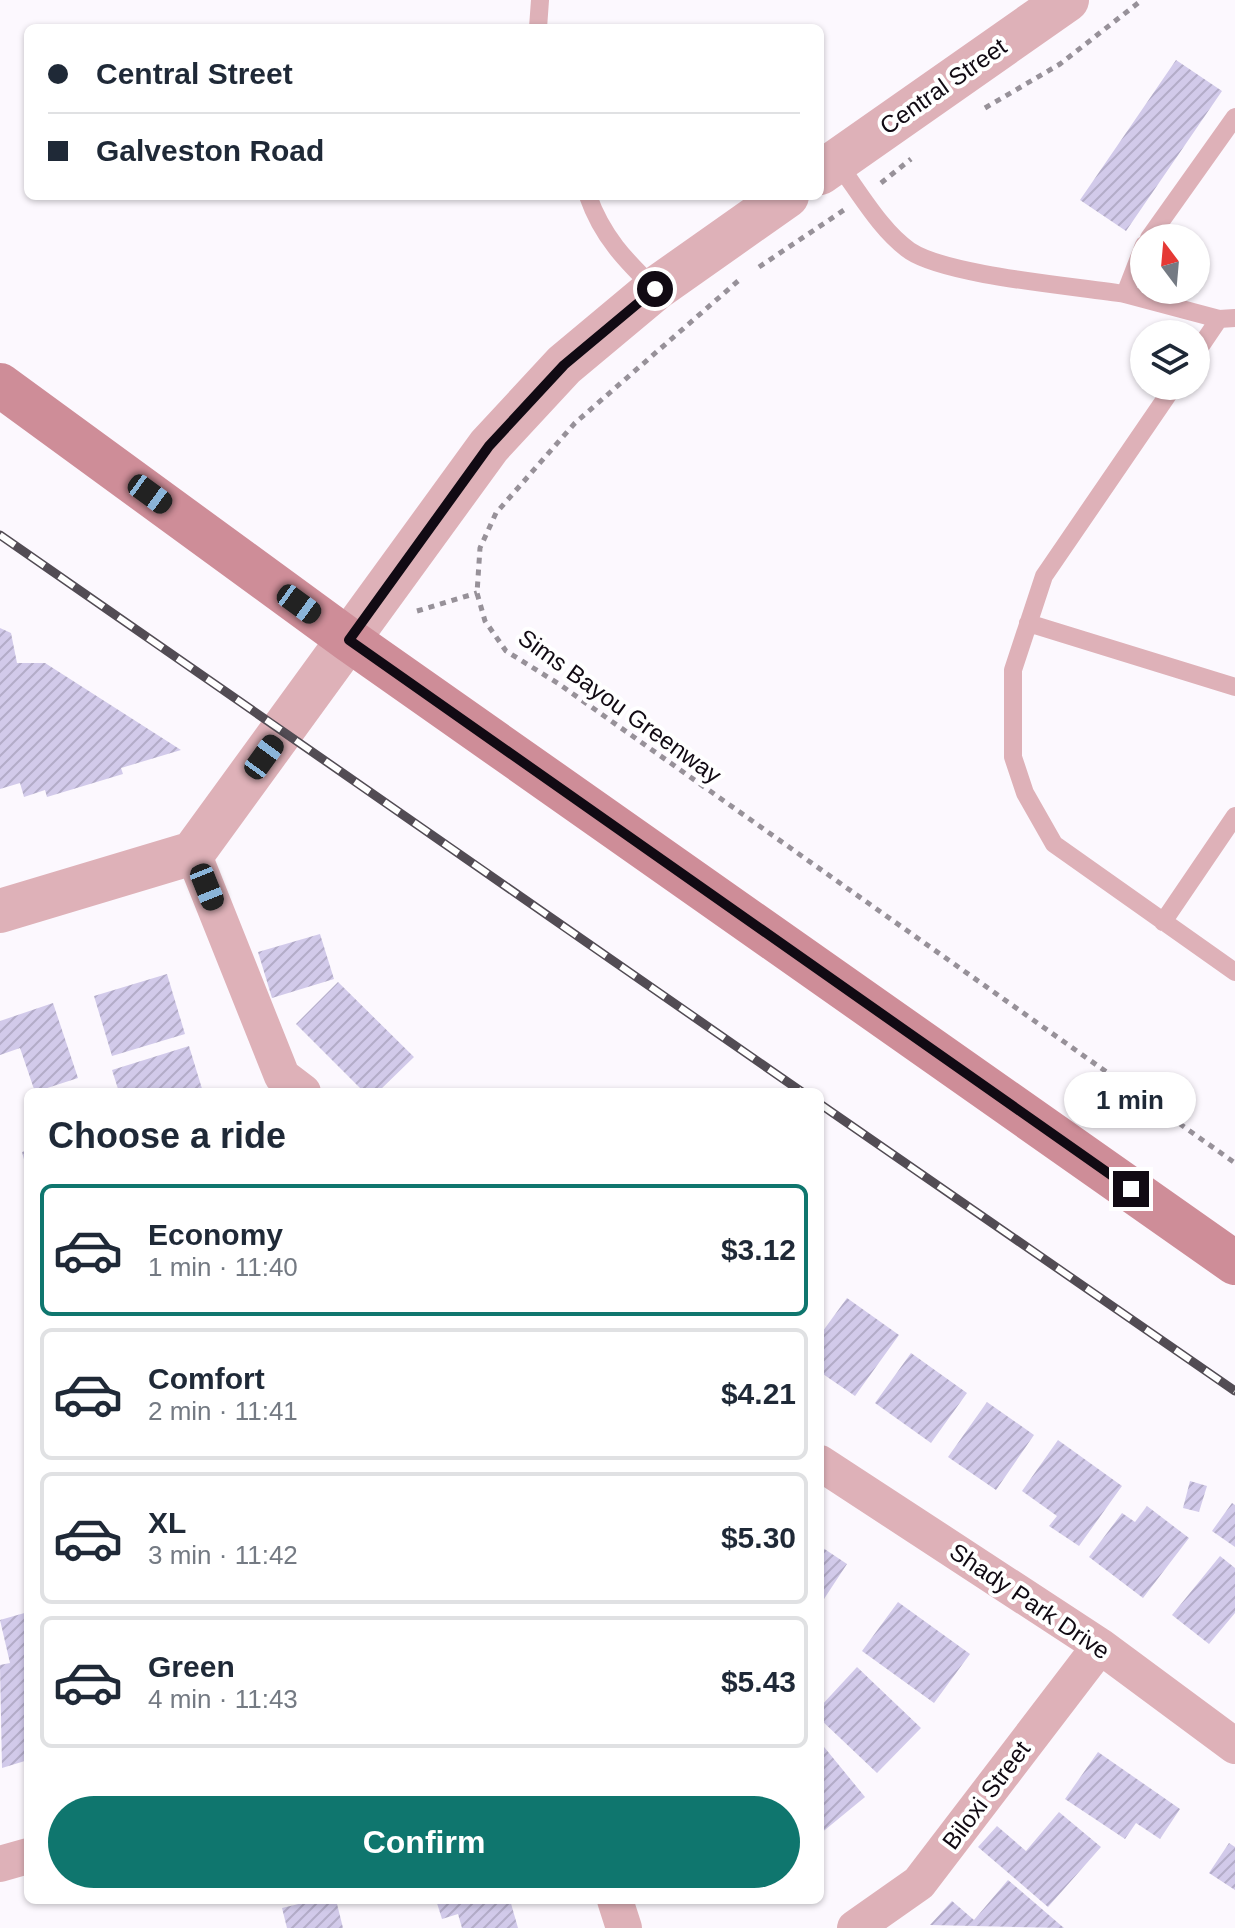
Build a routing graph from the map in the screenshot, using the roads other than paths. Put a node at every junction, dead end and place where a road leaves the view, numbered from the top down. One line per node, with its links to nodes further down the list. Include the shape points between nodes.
1 (1067, 0): 5 (street, Central Street)
2 (542, 1): 3 (lane)
3 (539, 24)
4 (1235, 117): 8 (lane)
5 (828, 167): 11 (lane, via 863,197 909,250 939,264)
6 (589, 200): 10 (lane, via 616,251)
7 (781, 200): 10 (street)
8 (1159, 224)
9 (1130, 281): 11 (lane)
10 (655, 289): 17 (street, via 564,365 489,446)
11 (1125, 294): 12 (lane)
12 (1227, 318): 13 (lane)
13 (1210, 337)
14 (0, 385): 17 (main road)
15 (1164, 400): 16 (lane, via 1044,576)
16 (1028, 623): 18 (lane); 22 (lane, via 1013,670 1011,720 1013,757 1025,793 1054,844)
17 (349, 640): 20 (street); 25 (main road)
18 (1235, 687)
19 (1235, 816): 22 (lane)
20 (193, 853): 21 (street); 24 (street, via 282,1076)
21 (0, 911)
22 (1163, 922): 23 (lane)
23 (1235, 972)
24 (298, 1088)
25 (1235, 1263)
26 (824, 1466): 27 (street, Shady Park Drive)
27 (1100, 1646): 28 (street, Shady Park Drive); 33 (street, Biloxi Street, via 919,1883)
28 (1235, 1746)
29 (24, 1857): 30 (street)
30 (0, 1864)
31 (616, 1904): 32 (street)
32 (624, 1928)
33 (855, 1928)

